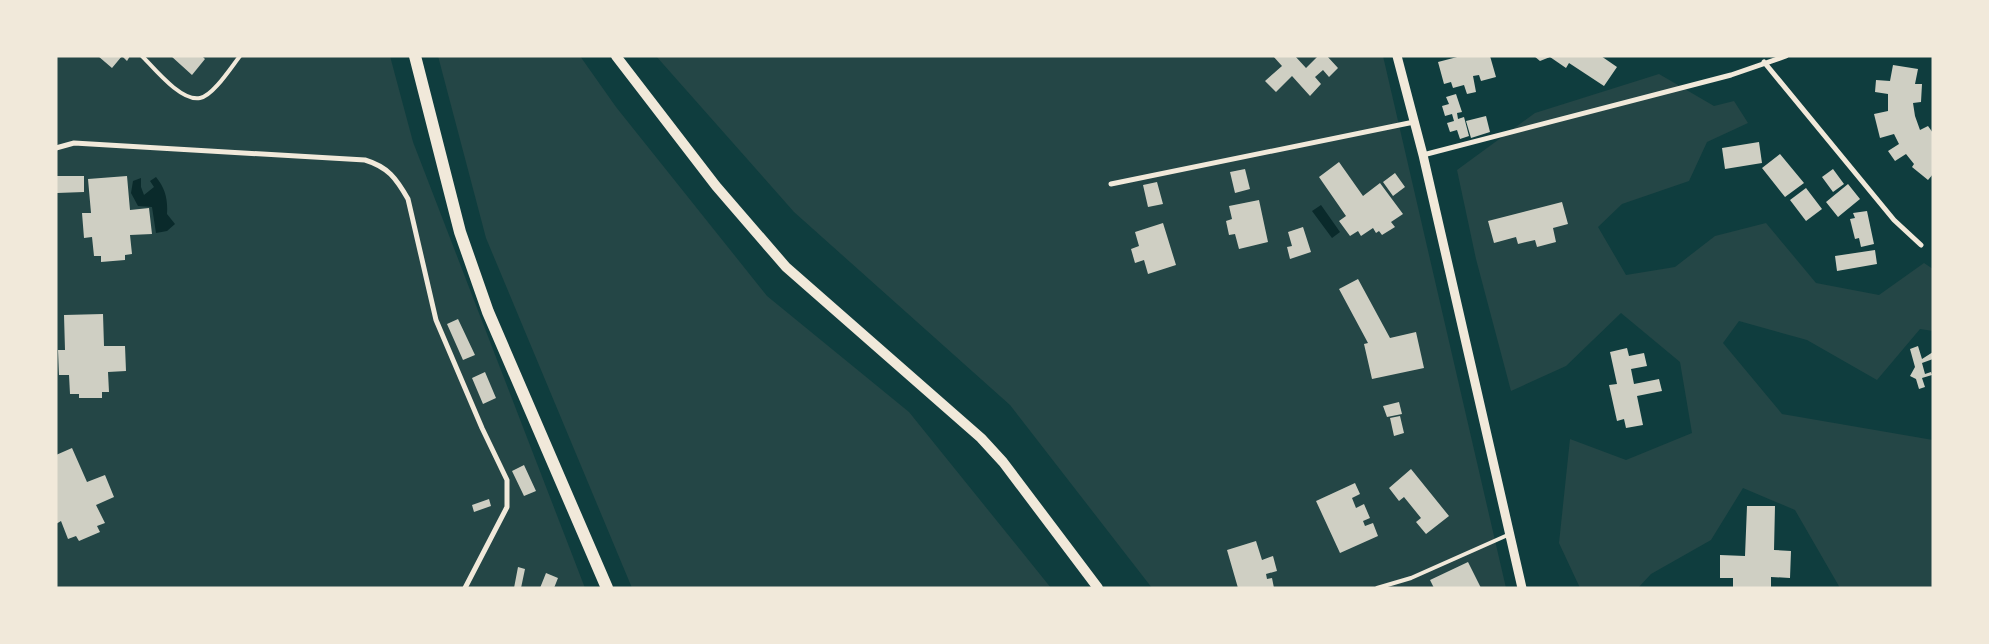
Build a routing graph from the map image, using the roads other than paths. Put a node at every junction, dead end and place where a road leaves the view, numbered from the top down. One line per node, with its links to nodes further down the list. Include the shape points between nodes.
1 (142, 56): 2 (lane, via 177,90 187,97 200,98 212,90)
2 (240, 56)
3 (414, 56): 15 (main road, via 460,232 488,312)
4 (616, 56): 16 (main road, via 716,186 786,267 981,438 1003,462)
5 (1397, 56): 8 (street)
6 (1786, 56): 7 (street)
7 (1764, 62): 10 (street, via 1731,74); 12 (street, via 1894,220)
8 (1414, 122): 10 (street); 11 (street)
9 (56, 148): 14 (street, via 74,143 365,160 382,165 398,182 408,199 436,320 507,480 507,507)
10 (1423, 155): 13 (street)
11 (1111, 184)
12 (1921, 244)
13 (1510, 534): 17 (lane, via 1411,578); 18 (street)
14 (465, 588)
15 (607, 588)
16 (1098, 588)
17 (1377, 588)
18 (1522, 588)

